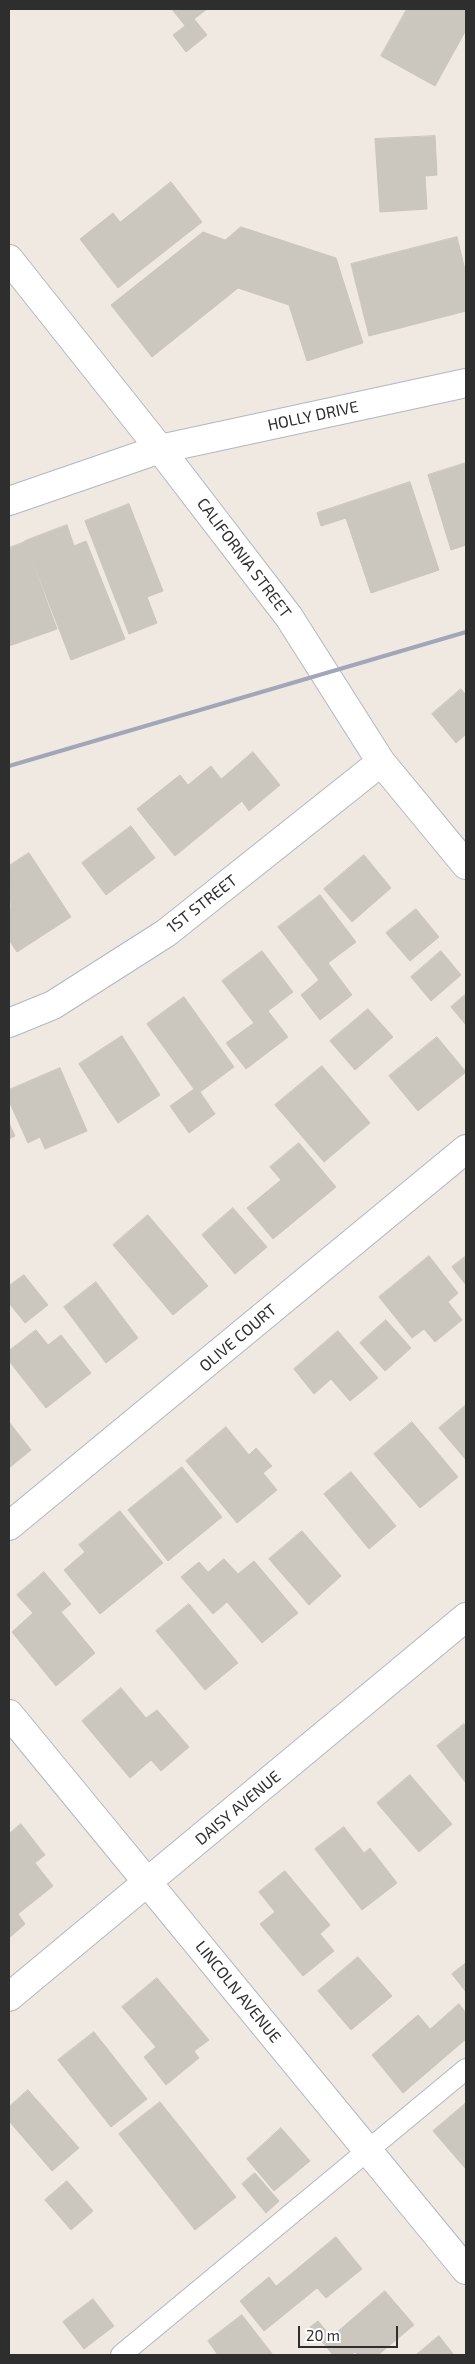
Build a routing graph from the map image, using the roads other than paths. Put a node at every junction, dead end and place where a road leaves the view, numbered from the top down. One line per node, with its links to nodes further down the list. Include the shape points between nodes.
1 (9, 259): 3 (street, CALIFORNIA STREET)
2 (466, 383): 3 (street, HOLLY DRIVE)
3 (160, 449): 4 (street, HOLLY DRIVE); 5 (street, CALIFORNIA STREET, via 290,617)
4 (9, 501)
5 (381, 762): 6 (street, CALIFORNIA STREET); 7 (street, 1ST STREET, via 166,933 53,1004)
6 (466, 865)
7 (9, 1023)
8 (466, 1149): 9 (street, OLIVE COURT)
9 (9, 1526)
10 (466, 1617): 12 (street, DAISY AVENUE)
11 (9, 1714): 12 (street, LINCOLN AVENUE)
12 (149, 1882): 13 (street, DAISY AVENUE); 15 (street, LINCOLN AVENUE)
13 (9, 1997)
14 (466, 2069): 15 (lane)
15 (366, 2151): 16 (street, LINCOLN AVENUE); 17 (lane)
16 (466, 2270)
17 (121, 2355)

